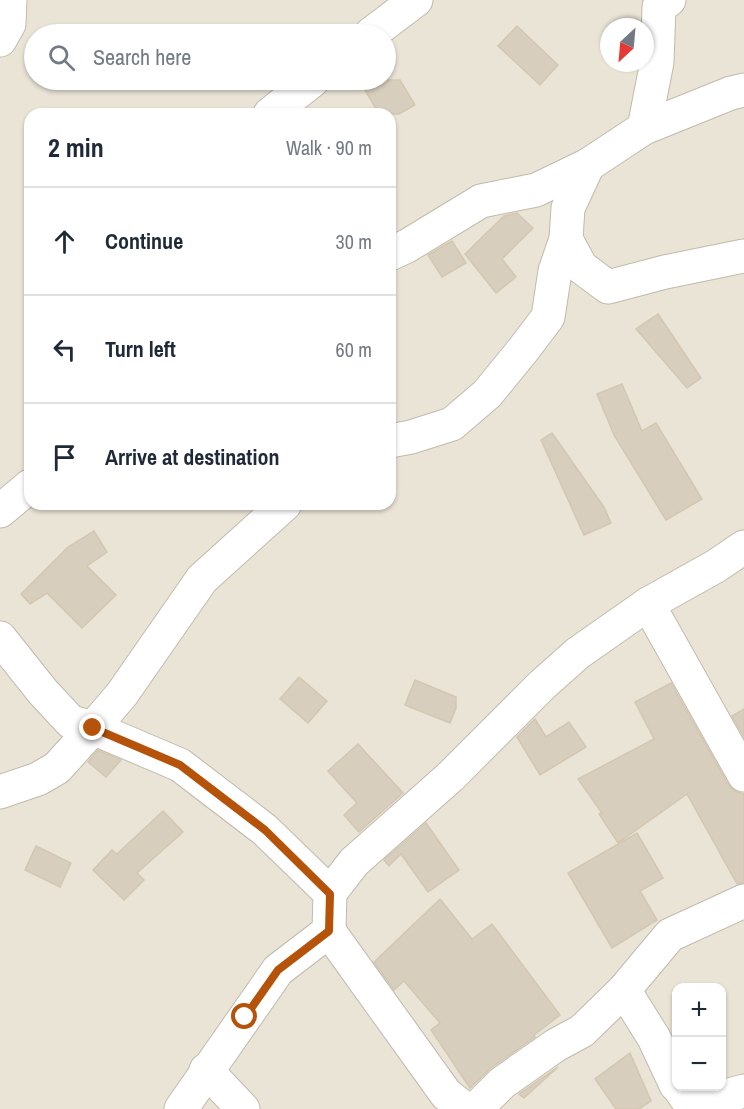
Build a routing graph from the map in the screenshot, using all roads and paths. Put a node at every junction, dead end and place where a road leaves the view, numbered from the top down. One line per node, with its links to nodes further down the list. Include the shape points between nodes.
1 (10, 0): 5 (street, via 9,24)
2 (416, 0): 4 (street)
3 (669, 0): 9 (street, via 659,7 657,62)
4 (384, 24)
5 (0, 40)
6 (300, 90): 8 (street)
7 (744, 90): 9 (street)
8 (278, 108)
9 (644, 128): 10 (street)
10 (588, 165): 11 (street, via 568,208); 12 (street, via 536,190 481,201)
11 (566, 239): 13 (street, via 581,267 608,288); 14 (street, via 555,271 548,317 487,394 452,423)
12 (396, 251)
13 (744, 256)
14 (396, 440)
15 (24, 491): 17 (street)
16 (278, 510): 21 (street, via 202,579 122,694)
17 (0, 511)
18 (744, 547): 19 (street)
19 (648, 604): 22 (street); 24 (street, via 578,653 542,685 450,777 354,862)
20 (0, 638): 21 (street, via 71,722)
21 (93, 728): 23 (street, via 57,768); 24 (street, via 180,765 265,830)
22 (744, 775)
23 (0, 792)
24 (330, 894): 26 (street)
25 (744, 901): 27 (street, via 670,935)
26 (329, 931): 28 (street, via 278,970); 34 (street, via 447,1094)
27 (624, 990): 29 (street); 35 (street, via 582,1031 502,1083)
28 (206, 1070): 32 (street); 33 (street)
29 (672, 1076)
30 (681, 1091): 31 (street, via 697,1104)
31 (744, 1091)
32 (181, 1109)
33 (243, 1109)
34 (465, 1109)
35 (476, 1109)

